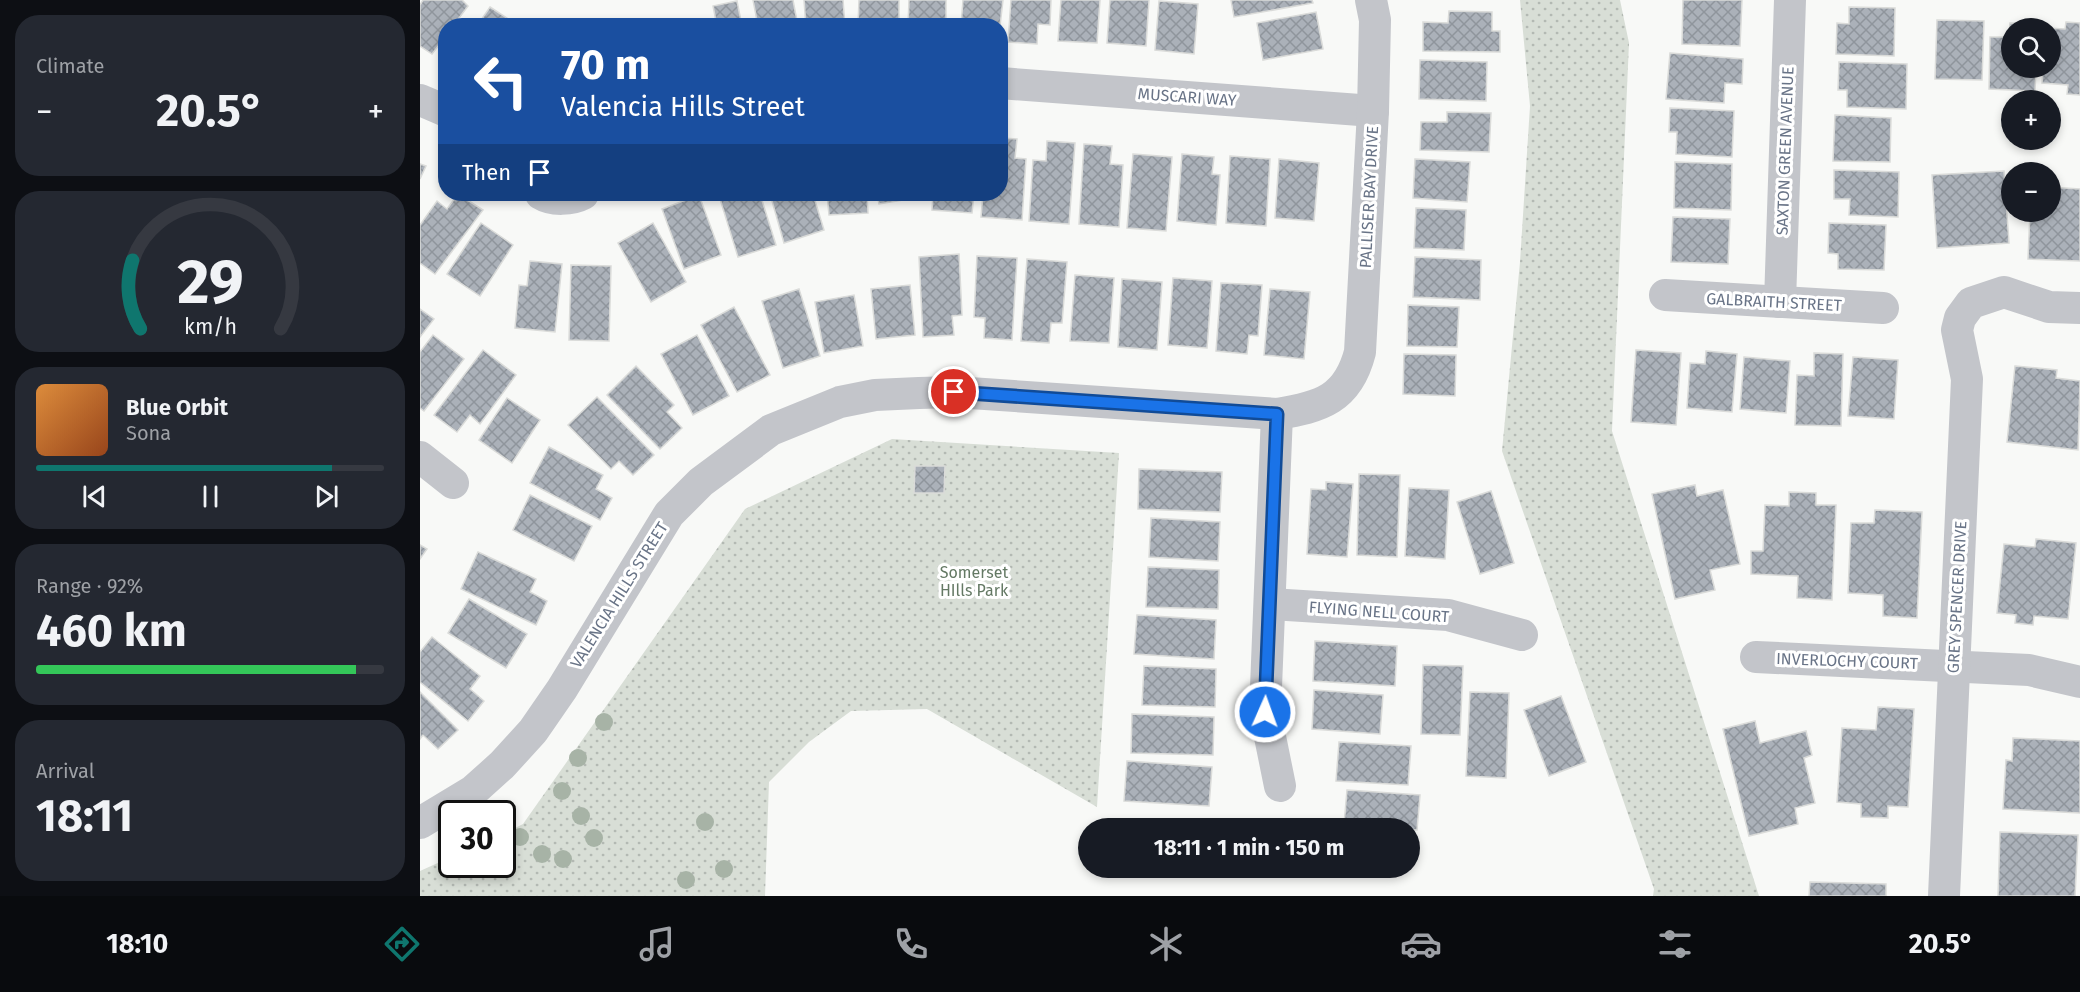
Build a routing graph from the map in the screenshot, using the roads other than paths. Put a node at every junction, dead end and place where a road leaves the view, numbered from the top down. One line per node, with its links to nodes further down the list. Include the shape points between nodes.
1 (1371, 0): 6 (street, PALLISER BAY DRIVE, via 1375,20)
2 (1790, 0): 8 (street, SAXTON GREEN AVENUE)
3 (1008, 84): 6 (street, MUSCARI WAY)
4 (420, 100): 5 (street)
5 (438, 108)
6 (1373, 111): 11 (street, PALLISER BAY DRIVE, via 1360,352 1355,372)
7 (1665, 295): 8 (street, GALBRAITH STREET)
8 (1780, 302): 9 (street, GALBRAITH STREET)
9 (1883, 308)
10 (2080, 308): 18 (street, GREY SPENCER DRIVE, via 2049,307 2004,292 1971,303 1959,318 1957,330 1967,379)
11 (1343, 390): 12 (street, VALENCIA HILLS STREET, via 1313,407)
12 (1277, 414): 15 (street); 21 (street, VALENCIA HILLS STREET, via 954,392 919,393 840,402 771,430 701,482 669,514 562,688 518,748 473,791)
13 (420, 458): 14 (street)
14 (453, 483)
15 (1270, 604): 16 (street, FLYING NELL COURT, via 1448,615); 20 (street, via 1265,712)
16 (1522, 635)
17 (1756, 657): 18 (street, INVERLOCHY COURT)
18 (1953, 666): 19 (street, INVERLOCHY COURT, via 2029,670); 22 (street, GREY SPENCER DRIVE)
19 (2080, 682)
20 (1280, 786)
21 (420, 823)
22 (1944, 896)

